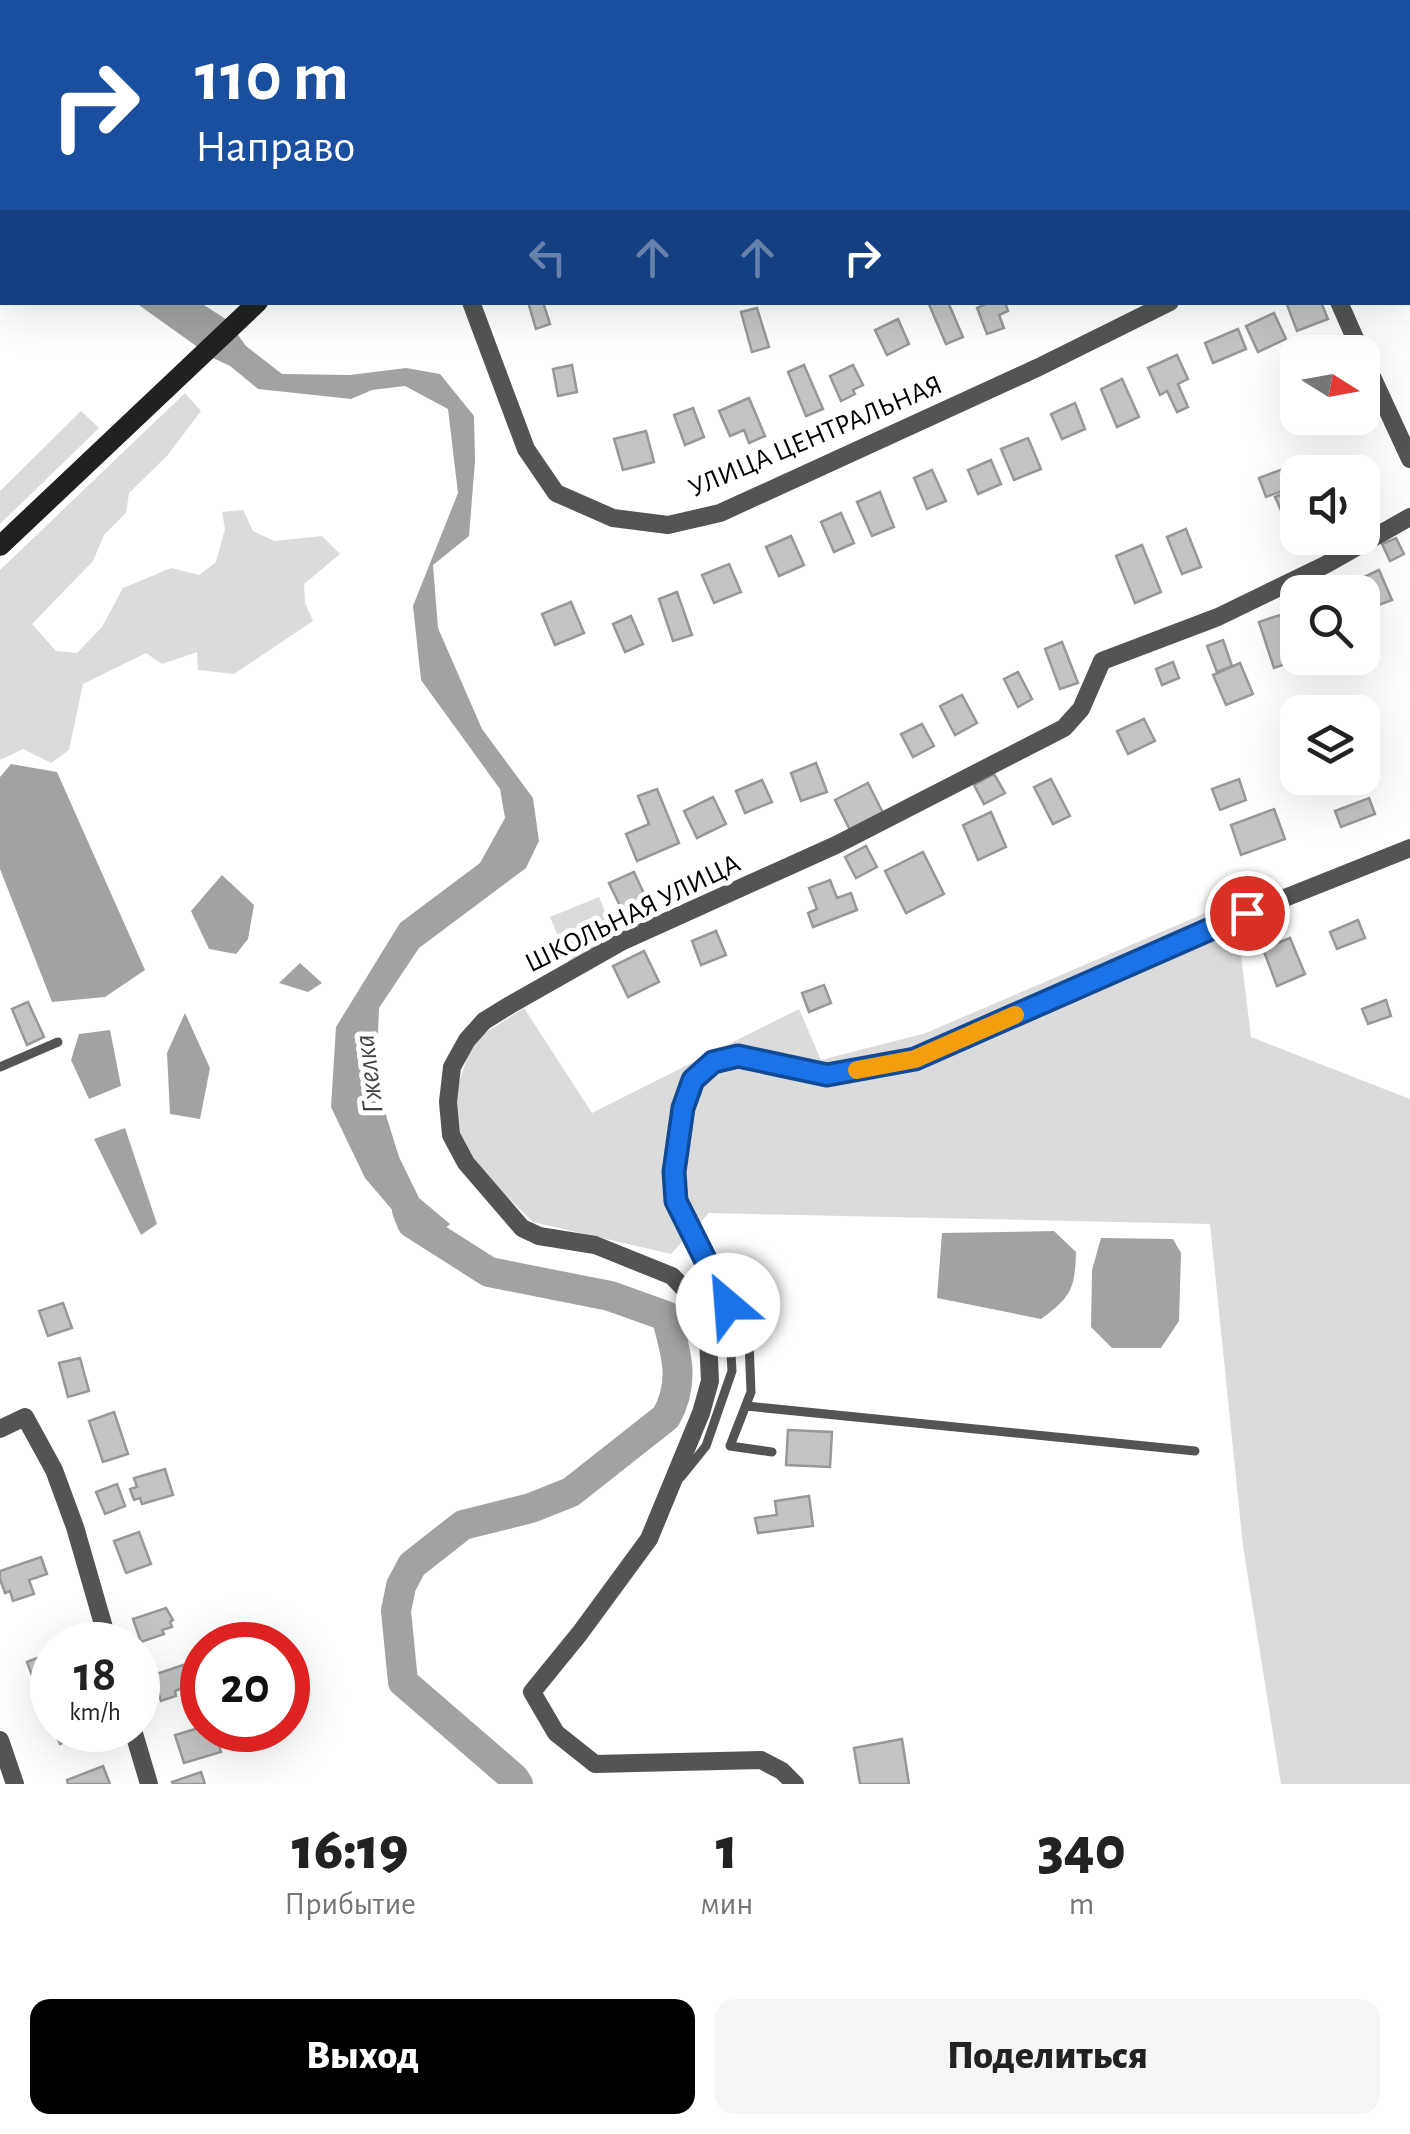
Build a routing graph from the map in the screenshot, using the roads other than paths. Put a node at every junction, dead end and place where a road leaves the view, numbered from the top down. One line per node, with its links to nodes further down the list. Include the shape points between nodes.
1 (255, 305): 9 (main road)
2 (473, 305): 3 (street, УЛИЦА ЦЕНТРАЛЬНАЯ, via 526,449 556,493 613,518 668,525 720,512)
3 (1164, 305)
4 (1339, 305): 5 (street)
5 (1353, 335)
6 (1380, 393): 7 (street)
7 (1410, 458)
8 (1410, 517): 19 (street, ШКОЛЬНАЯ УЛИЦА, via 1218,617 1102,662 1081,710 1064,728 836,845 622,941 484,1021 467,1040 452,1067 451,1135 505,1211 539,1236 594,1246 672,1276 696,1301 708,1338 710,1381)
9 (0, 546)
10 (1410, 848): 11 (street)
11 (1247, 913): 14 (lane, via 915,1059 827,1075 738,1056 713,1062 693,1080 683,1108 674,1172 676,1201)
12 (58, 1042): 13 (lane)
13 (0, 1067)
14 (698, 1246): 15 (lane, via 742,1310 749,1342); 19 (lane, via 728,1305 732,1371 706,1446)
15 (746, 1406): 17 (lane); 18 (lane, via 730,1446)
16 (0, 1428): 20 (street, via 25,1417 54,1470)
17 (1195, 1451)
18 (772, 1452)
19 (666, 1494): 25 (street, ШКОЛЬНАЯ УЛИЦА, via 649,1539 532,1692 556,1733 594,1764 761,1760)
20 (102, 1622)
21 (0, 1740): 23 (street)
22 (140, 1752): 24 (street)
23 (15, 1784)
24 (149, 1784)
25 (795, 1784)

